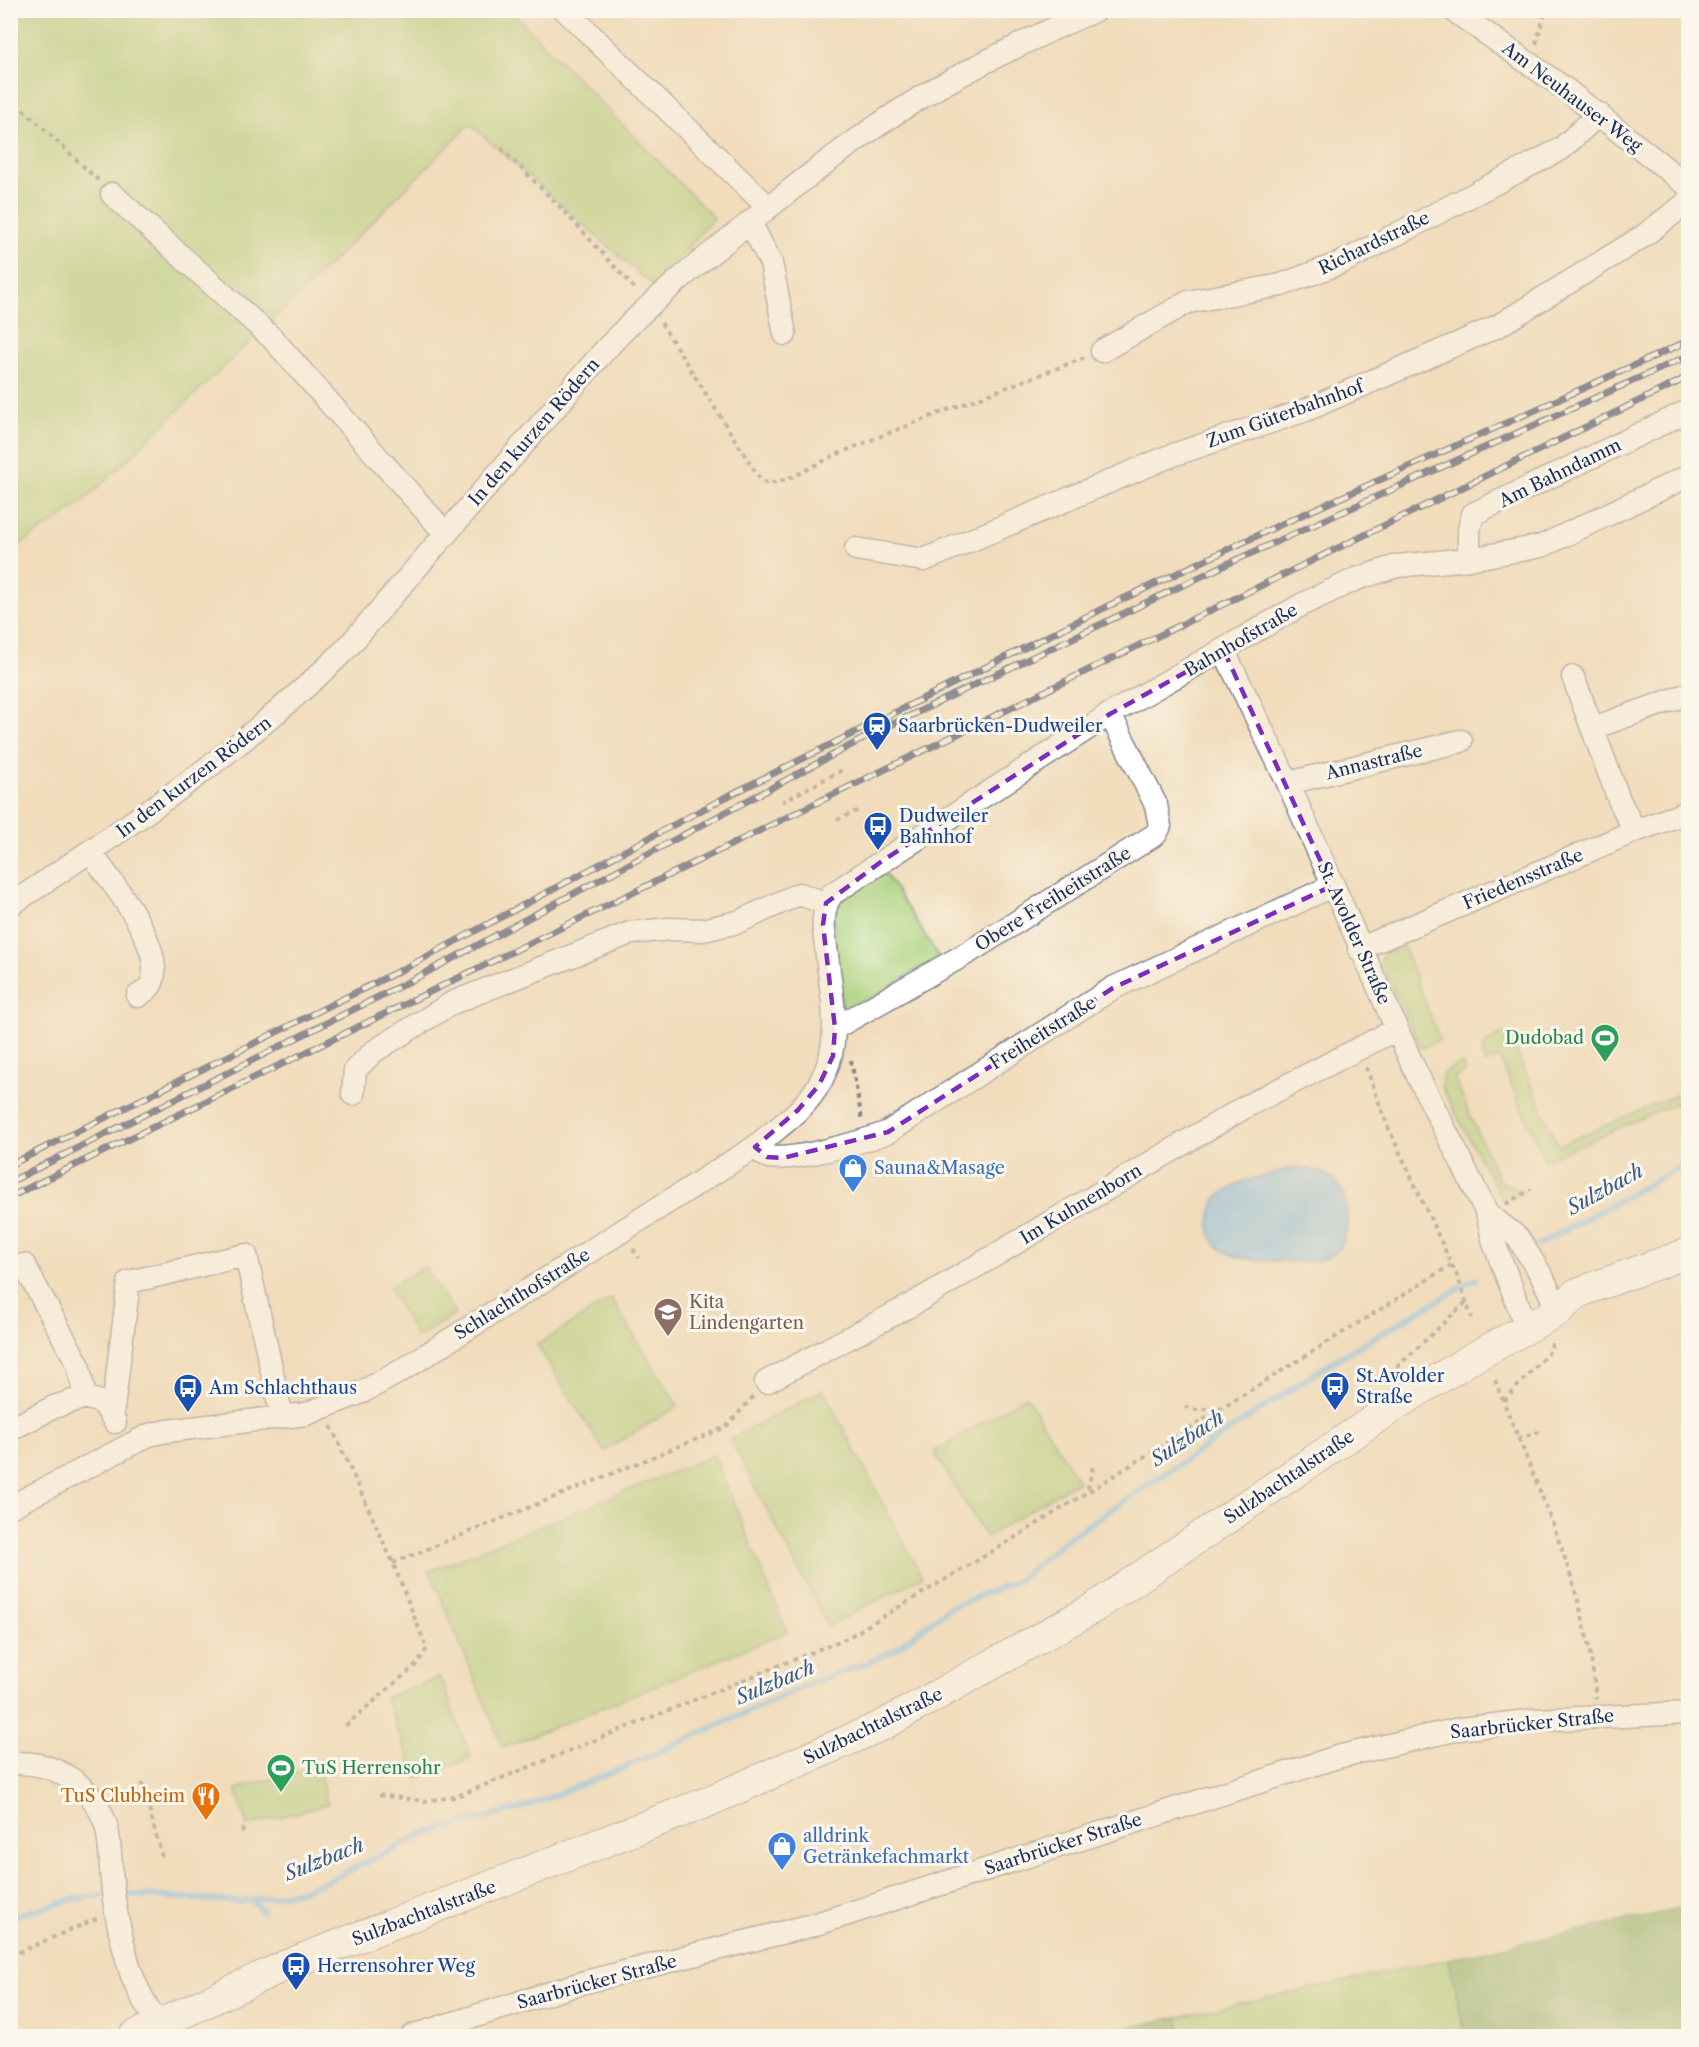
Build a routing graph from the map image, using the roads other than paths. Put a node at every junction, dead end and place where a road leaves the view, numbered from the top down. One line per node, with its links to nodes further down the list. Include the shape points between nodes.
1 (565, 10): 8 (street)
2 (1095, 10): 8 (street, In den kurzen Rödern, via 942,85 818,168)
3 (1453, 10): 4 (street, Am Neuhauser Weg)
4 (1599, 114): 5 (street, Am Neuhauser Weg); 11 (street, Richardstraße, via 1561,149 1343,262 1281,285 1188,303)
5 (1689, 186)
6 (112, 194): 14 (street, via 272,338)
7 (1689, 202): 15 (street, Zum Güterbahnhof, via 1642,237 1498,326 1306,410 1170,456 924,560)
8 (768, 207): 9 (street, In den kurzen Rödern)
9 (750, 222): 10 (street, via 771,263); 14 (street, In den kurzen Rödern, via 685,273 605,350)
10 (785, 334)
11 (1102, 351)
12 (1689, 411): 16 (street, Am Bahndamm, via 1473,514)
13 (1689, 476): 16 (street, Bahnhofstraße, via 1542,546)
14 (446, 534): 26 (street, In den kurzen Rödern, via 347,648 276,716)
15 (856, 549)
16 (1469, 559): 17 (street, Bahnhofstraße, via 1397,566 1356,579 1303,604)
17 (1224, 651): 20 (street, Bahnhofstraße); 23 (street, St. Avolder Straße)
18 (1573, 677): 21 (street)
19 (1689, 694): 21 (street)
20 (1110, 714): 28 (street, Bahnhofstraße); 32 (street, Obere Freiheitstraße, via 1156,805 1160,826 1156,834 986,942)
21 (1593, 728): 25 (street)
22 (1461, 741): 23 (street, Annastraße)
23 (1288, 783): 27 (street, St. Avolder Straße)
24 (1689, 812): 25 (street, Friedensstraße)
25 (1635, 831): 30 (street, Friedensstraße)
26 (90, 852): 29 (street, In den kurzen Rödern); 31 (street, via 132,909 145,934 153,980)
27 (1332, 886): 30 (street, St. Avolder Straße); 35 (street, Freiheitstraße, via 1113,988 888,1132 783,1158 767,1156)
28 (829, 898): 32 (street, Schlachthofstraße, via 823,925); 34 (street, via 799,894 738,922 703,930 630,933 452,1003 373,1052 356,1070)
29 (10, 905)
30 (1359, 949): 33 (street, St. Avolder Straße)
31 (138, 996)
32 (835, 1028): 35 (street, Schlachthofstraße, via 833,1056 819,1085 798,1110)
33 (1397, 1029): 36 (street, St. Avolder Straße, via 1437,1115); 42 (street, Im Kuhnenborn, via 1245,1107 911,1305)
34 (353, 1094)
35 (755, 1147): 45 (street, Schlachthofstraße, via 399,1372 323,1408)
36 (1496, 1209): 40 (street, St. Avolder Straße, via 1542,1276); 41 (street, St. Avolder Straße, via 1494,1243)
37 (1689, 1253): 40 (main road, Sulzbachtalstraße, via 1576,1293)
38 (24, 1265): 43 (street, via 78,1364)
39 (1689, 1270): 40 (main road, Sulzbachtalstraße)
40 (1571, 1310): 41 (main road, Sulzbachtalstraße)
41 (1527, 1328): 52 (main road, Sulzbachtalstraße, via 1396,1405 1092,1609 883,1725 707,1802 284,1966)
42 (766, 1382)
43 (85, 1396): 44 (street, via 103,1403); 46 (street)
44 (112, 1417): 45 (street, via 129,1282 246,1255); 48 (street)
45 (282, 1417): 48 (street, Schlachthofstraße, via 167,1431)
46 (11, 1428): 47 (street, via 16,1437)
47 (10, 1440)
48 (129, 1444): 49 (street, Schlachthofstraße)
49 (10, 1507)
50 (1689, 1713): 53 (street, Saarbrücker Straße, via 1535,1720 1460,1729 1337,1756 813,1925 585,1982)
51 (10, 1764): 52 (street, via 29,1761 64,1772 91,1797 105,1822 116,1912 131,1974)
52 (152, 2032)
53 (412, 2037)

